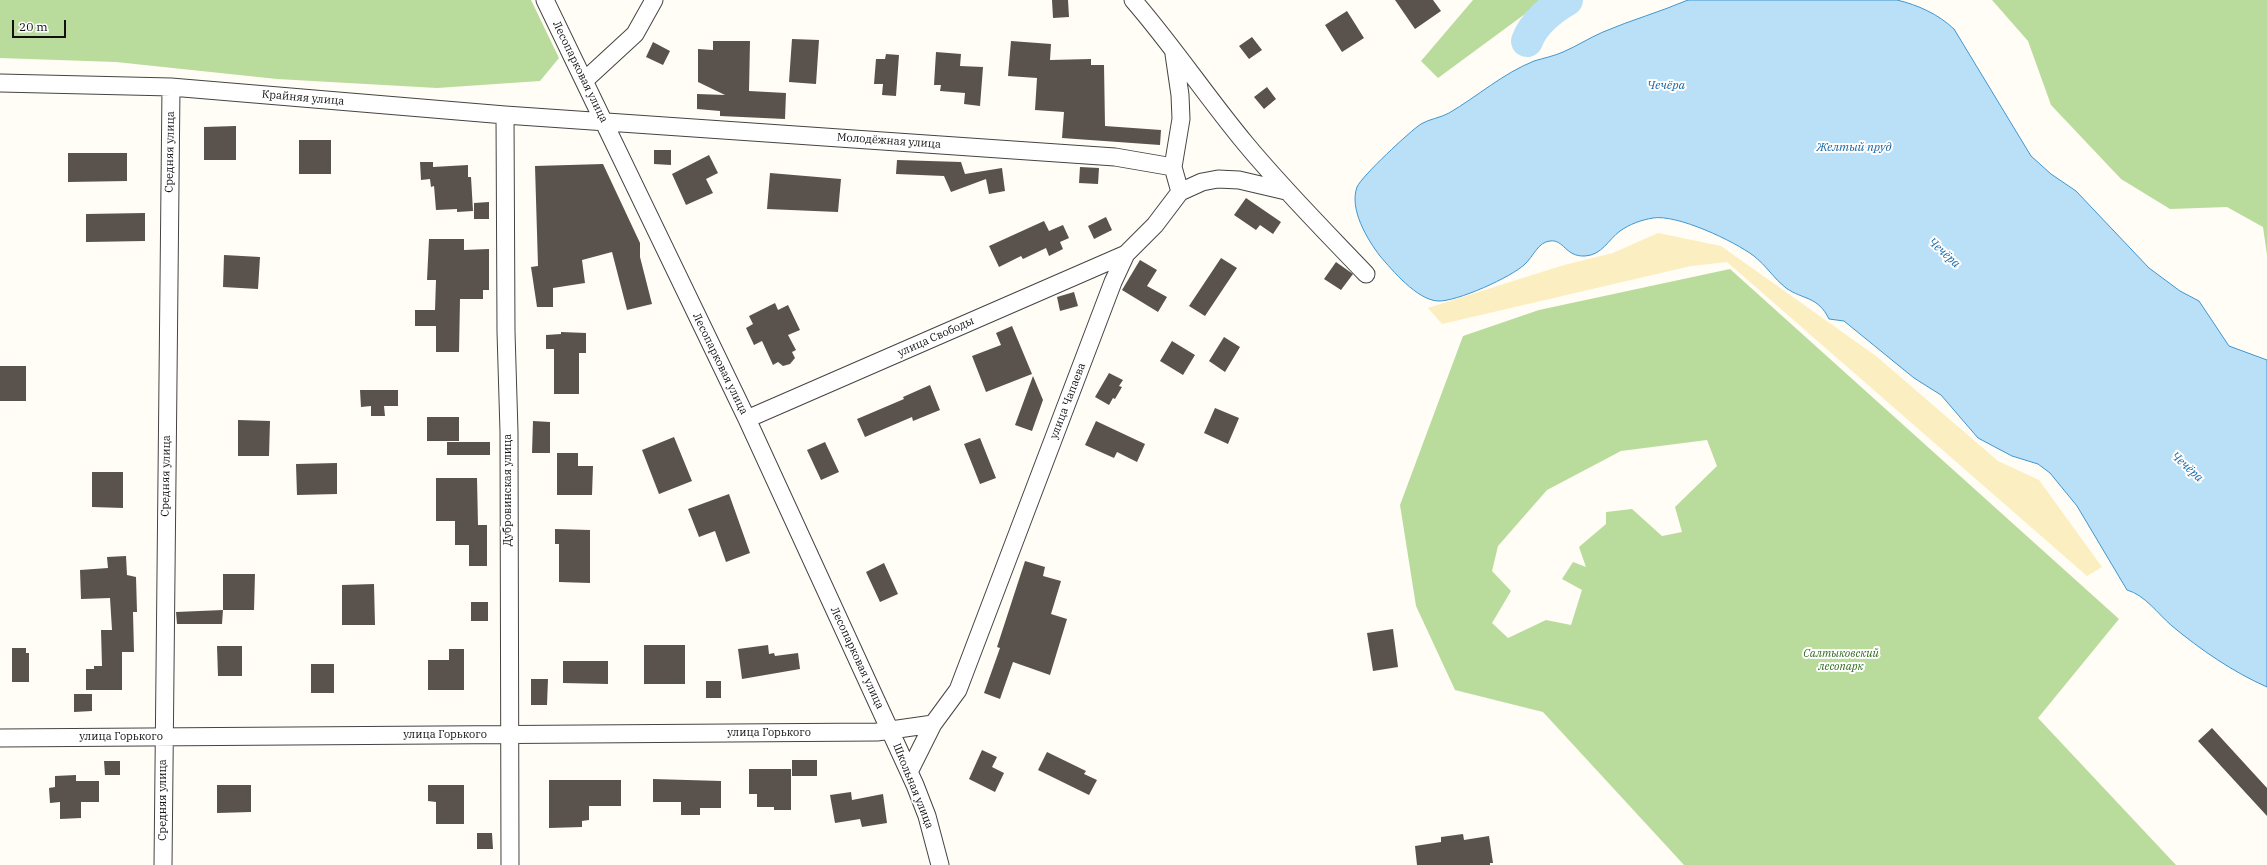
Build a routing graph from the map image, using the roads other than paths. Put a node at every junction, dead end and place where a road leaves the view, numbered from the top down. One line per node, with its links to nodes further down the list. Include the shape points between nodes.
1 (545, 0): 5 (street, Лесопарковая улица)
2 (654, 0): 5 (street, via 635,34)
3 (1133, 0): 4 (street)
4 (1173, 50): 10 (street, via 1179,83 1181,119); 11 (street, via 1244,142)
5 (584, 81): 9 (street, Лесопарковая улица)
6 (0, 83): 7 (street, Крайняя улица)
7 (171, 87): 8 (street, Крайняя улица); 19 (street, Средняя улица)
8 (505, 116): 9 (street, Крайняя улица); 18 (street, Дубровинская улица)
9 (605, 122): 10 (street, Молодёжная улица, via 1115,157); 15 (street, Лесопарковая улица)
10 (1173, 167): 12 (street)
11 (1286, 191): 12 (street, улица Чапаева, via 1239,180 1218,179 1202,182); 14 (street)
12 (1180, 192): 13 (street, улица Чапаева, via 1155,225)
13 (1126, 254): 15 (street, улица Свободы); 16 (street, улица Чапаева, via 1113,282 958,690)
14 (1366, 274)
15 (747, 419): 17 (street, Лесопарковая улица)
16 (933, 724): 17 (street); 21 (street, улица Чапаева)
17 (890, 732): 18 (street, улица Горького); 21 (street, Школьная улица)
18 (508, 734): 19 (street, улица Горького); 23 (street, Дубровинская улица)
19 (163, 737): 20 (street, улица Горького); 22 (street, Средняя улица)
20 (0, 738)
21 (909, 772): 24 (street, Школьная улица, via 927,816)
22 (163, 865)
23 (510, 865)
24 (940, 865)

